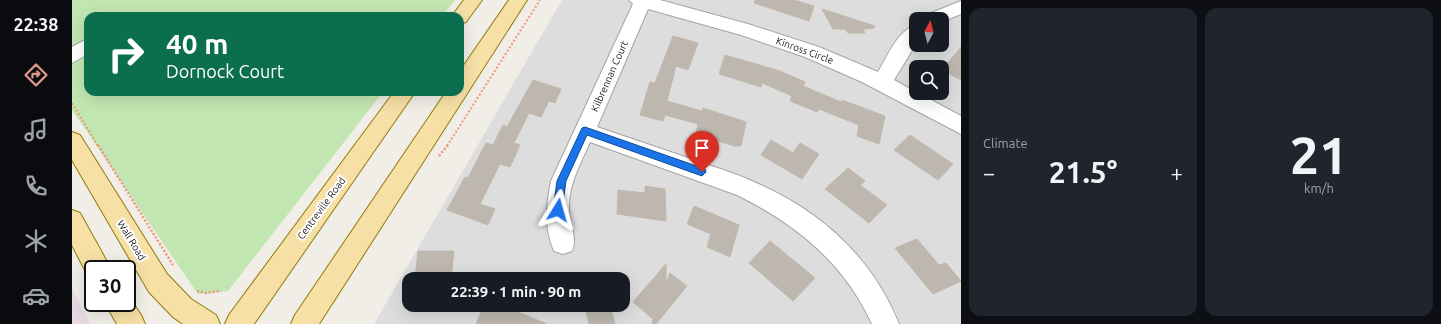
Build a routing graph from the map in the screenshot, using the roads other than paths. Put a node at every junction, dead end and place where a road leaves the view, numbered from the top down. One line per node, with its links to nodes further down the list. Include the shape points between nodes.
1 (473, 0): 5 (main road)
2 (518, 0): 8 (main road)
3 (640, 1): 9 (street, Kinross Circle, via 812,52); 13 (street, Kilbrennan Court)
4 (961, 7): 6 (street)
5 (464, 12)
6 (949, 12)
7 (909, 40): 9 (street)
8 (464, 81)
9 (882, 83): 12 (street, Kinross Circle)
10 (402, 96): 21 (main road, Centreville Road)
11 (454, 96): 22 (main road)
12 (961, 126)
13 (585, 131): 16 (street, Kilbrennan Court, via 562,181 558,210); 23 (street, via 745,188 792,211 819,232 853,268 869,291)
14 (72, 141): 20 (main road, Wall Road, via 158,283 182,308)
15 (72, 221): 17 (main road)
16 (563, 243)
17 (93, 260)
18 (124, 312): 19 (main road)
19 (132, 324)
20 (207, 324)
21 (238, 324)
22 (304, 324)
23 (886, 324)

